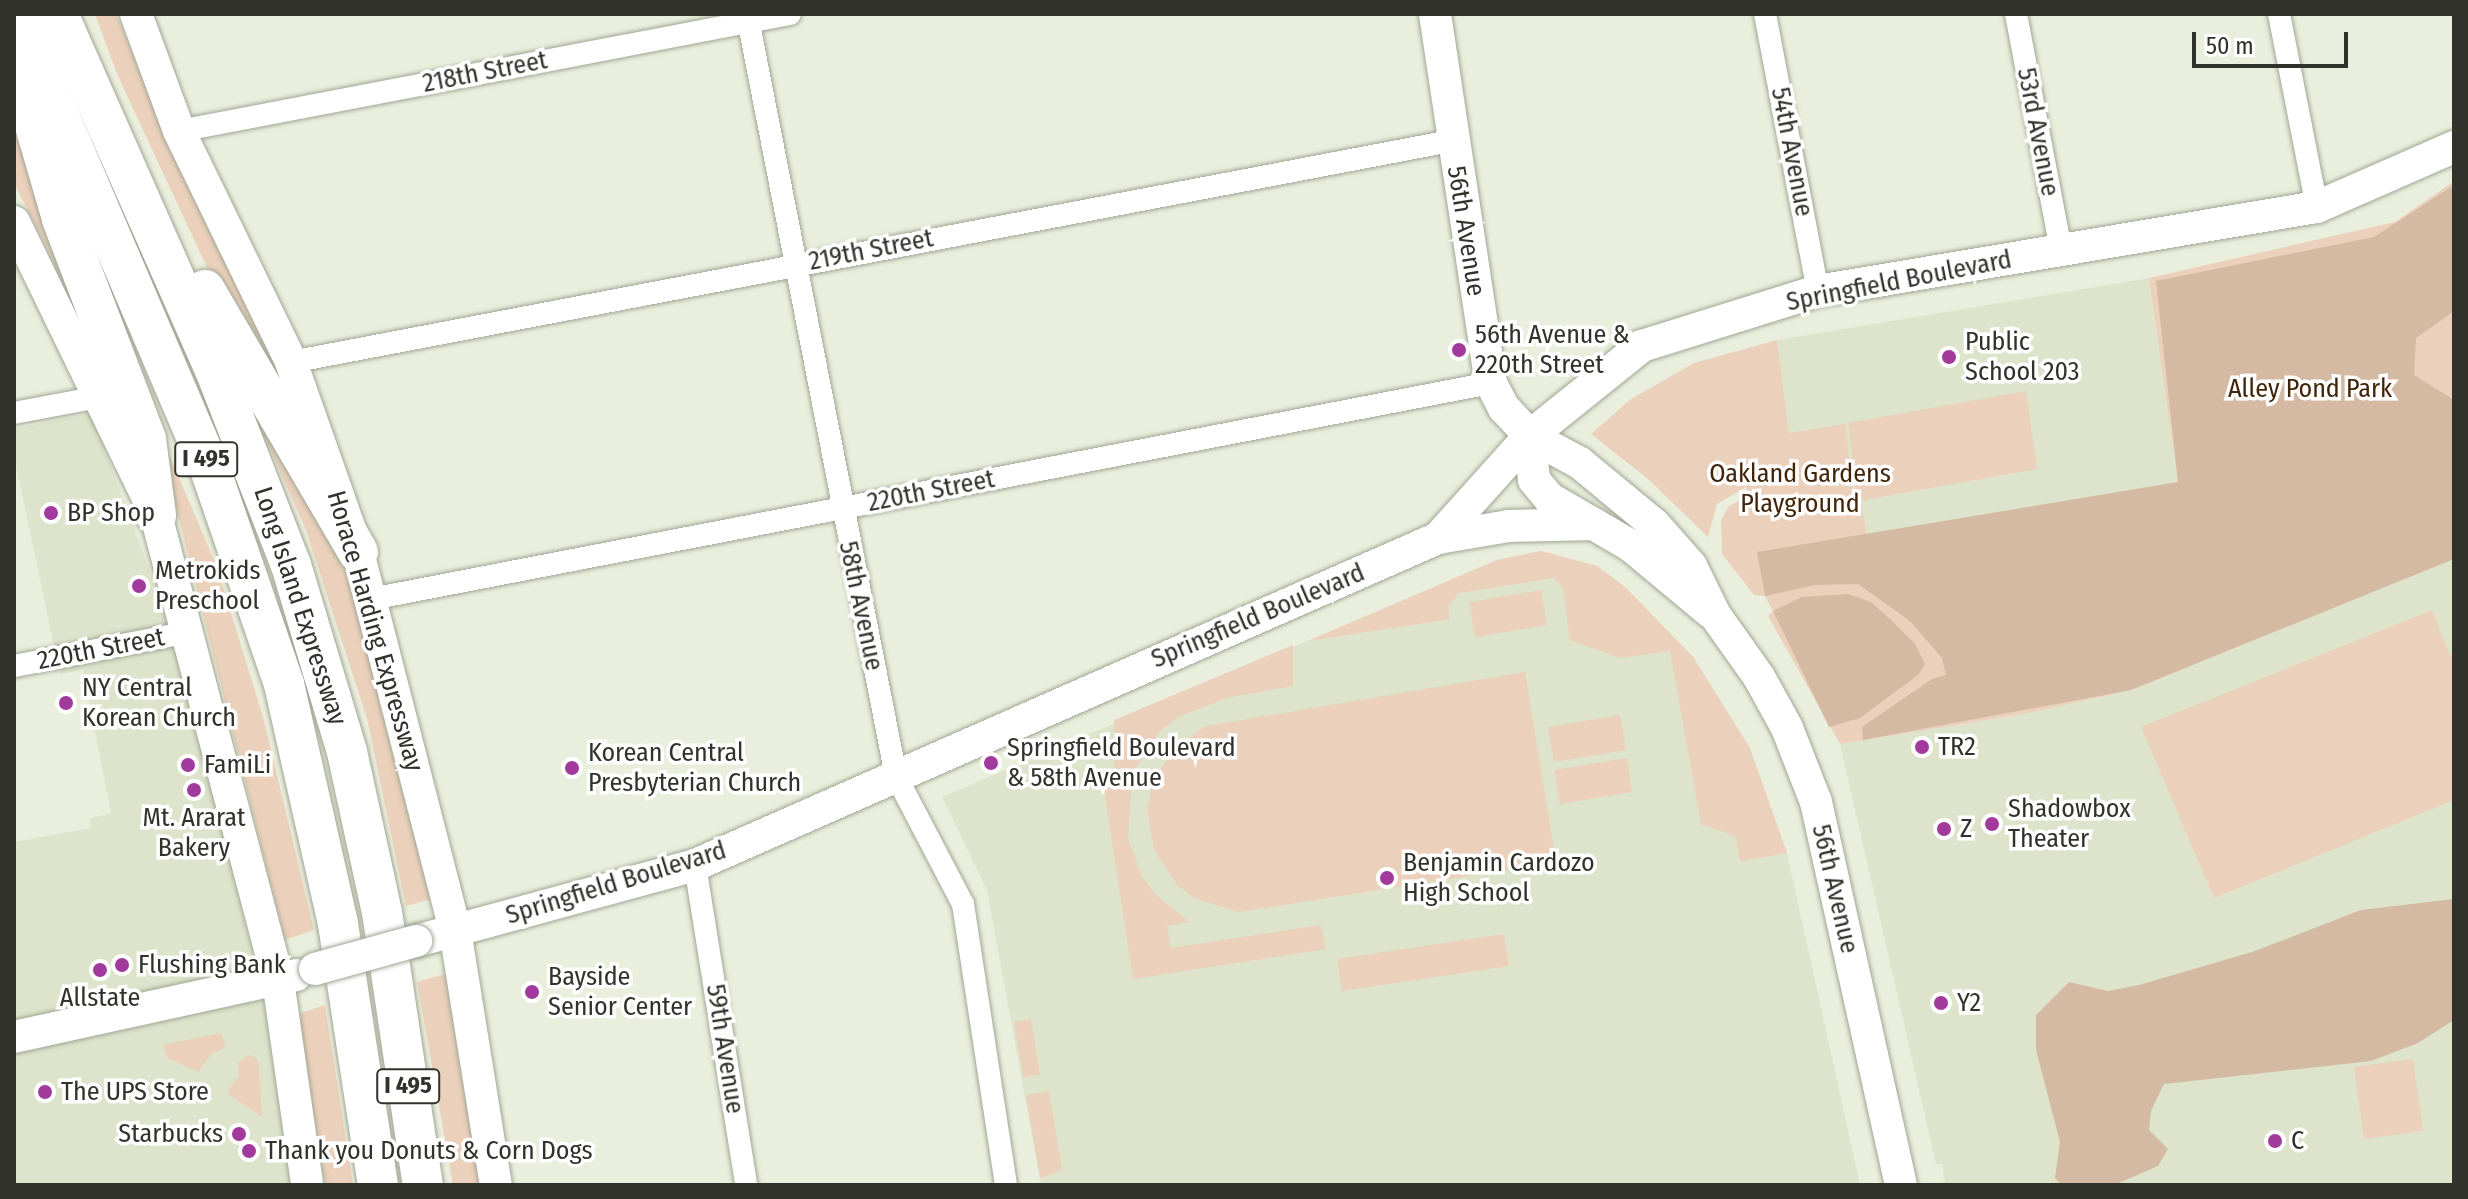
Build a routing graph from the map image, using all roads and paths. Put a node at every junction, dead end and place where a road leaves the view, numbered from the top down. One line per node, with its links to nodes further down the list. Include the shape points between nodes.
1 (16, 14): 25 (highway, via 21,89 62,219 146,439); 39 (highway, Long Island Expressway / I 495, via 209,466 284,684 338,924)
2 (58, 14): 40 (highway, Long Island Expressway / I 495, via 216,372 291,565 347,752 382,912)
3 (85, 14): 28 (highway, via 188,259)
4 (136, 14): 11 (main road, Horace Harding Expressway)
5 (790, 14): 10 (street, 218th Street)
6 (1435, 14): 12 (main road, 56th Avenue)
7 (1765, 14): 18 (street, 54th Avenue)
8 (2016, 14): 16 (street, 53rd Avenue)
9 (2279, 14): 14 (street)
10 (748, 18): 11 (street, 218th Street); 17 (street, 58th Avenue)
11 (179, 131): 19 (main road, Horace Harding Expressway)
12 (1451, 141): 17 (street, 219th Street); 20 (main road, 56th Avenue)
13 (2454, 147): 14 (main road, Springfield Boulevard)
14 (2317, 207): 16 (main road, Springfield Boulevard)
15 (14, 222): 21 (main road)
16 (2061, 251): 18 (main road, Springfield Boulevard)
17 (794, 265): 19 (street, 219th Street); 24 (street, 58th Avenue)
18 (1818, 291): 23 (main road, Springfield Boulevard, via 1642,346)
19 (291, 362): 28 (main road, Horace Harding Expressway)
20 (1491, 383): 23 (main road, 56th Avenue, via 1504,408); 24 (street, 220th Street)
21 (99, 397): 22 (street); 25 (main road)
22 (14, 413)
23 (1530, 436): 26 (main road, 56th Avenue, via 1534,480 1549,498); 27 (main road, Springfield Boulevard); 30 (main road, 56th Avenue, via 1580,463 1655,525 1691,566)
24 (841, 508): 29 (street, 220th Street); 33 (street, 58th Avenue)
25 (156, 515): 31 (main road)
26 (1594, 524): 27 (main road, via 1509,526); 30 (main road, 56th Avenue, via 1631,546)
27 (1438, 538): 33 (main road, Springfield Boulevard)
28 (358, 552): 29 (main road, Horace Harding Expressway)
29 (371, 599): 35 (main road, Horace Harding Expressway)
30 (1715, 615): 44 (main road, 56th Avenue, via 1759,677 1812,791)
31 (189, 632): 32 (street, 220th Street); 36 (main road)
32 (14, 666)
33 (896, 776): 34 (main road, Springfield Boulevard); 43 (street, 58th Avenue, via 963,904)
34 (695, 865): 35 (main road, Springfield Boulevard); 42 (street, 59th Avenue)
35 (455, 930): 36 (main road, Springfield Boulevard, bridge); 41 (main road, Horace Harding Expressway)
36 (278, 980): 37 (main road, Springfield Boulevard); 38 (main road)
37 (14, 1037)
38 (307, 1185)
39 (378, 1185)
40 (423, 1185)
41 (496, 1185)
42 (746, 1185)
43 (1006, 1185)
44 (1901, 1185)

